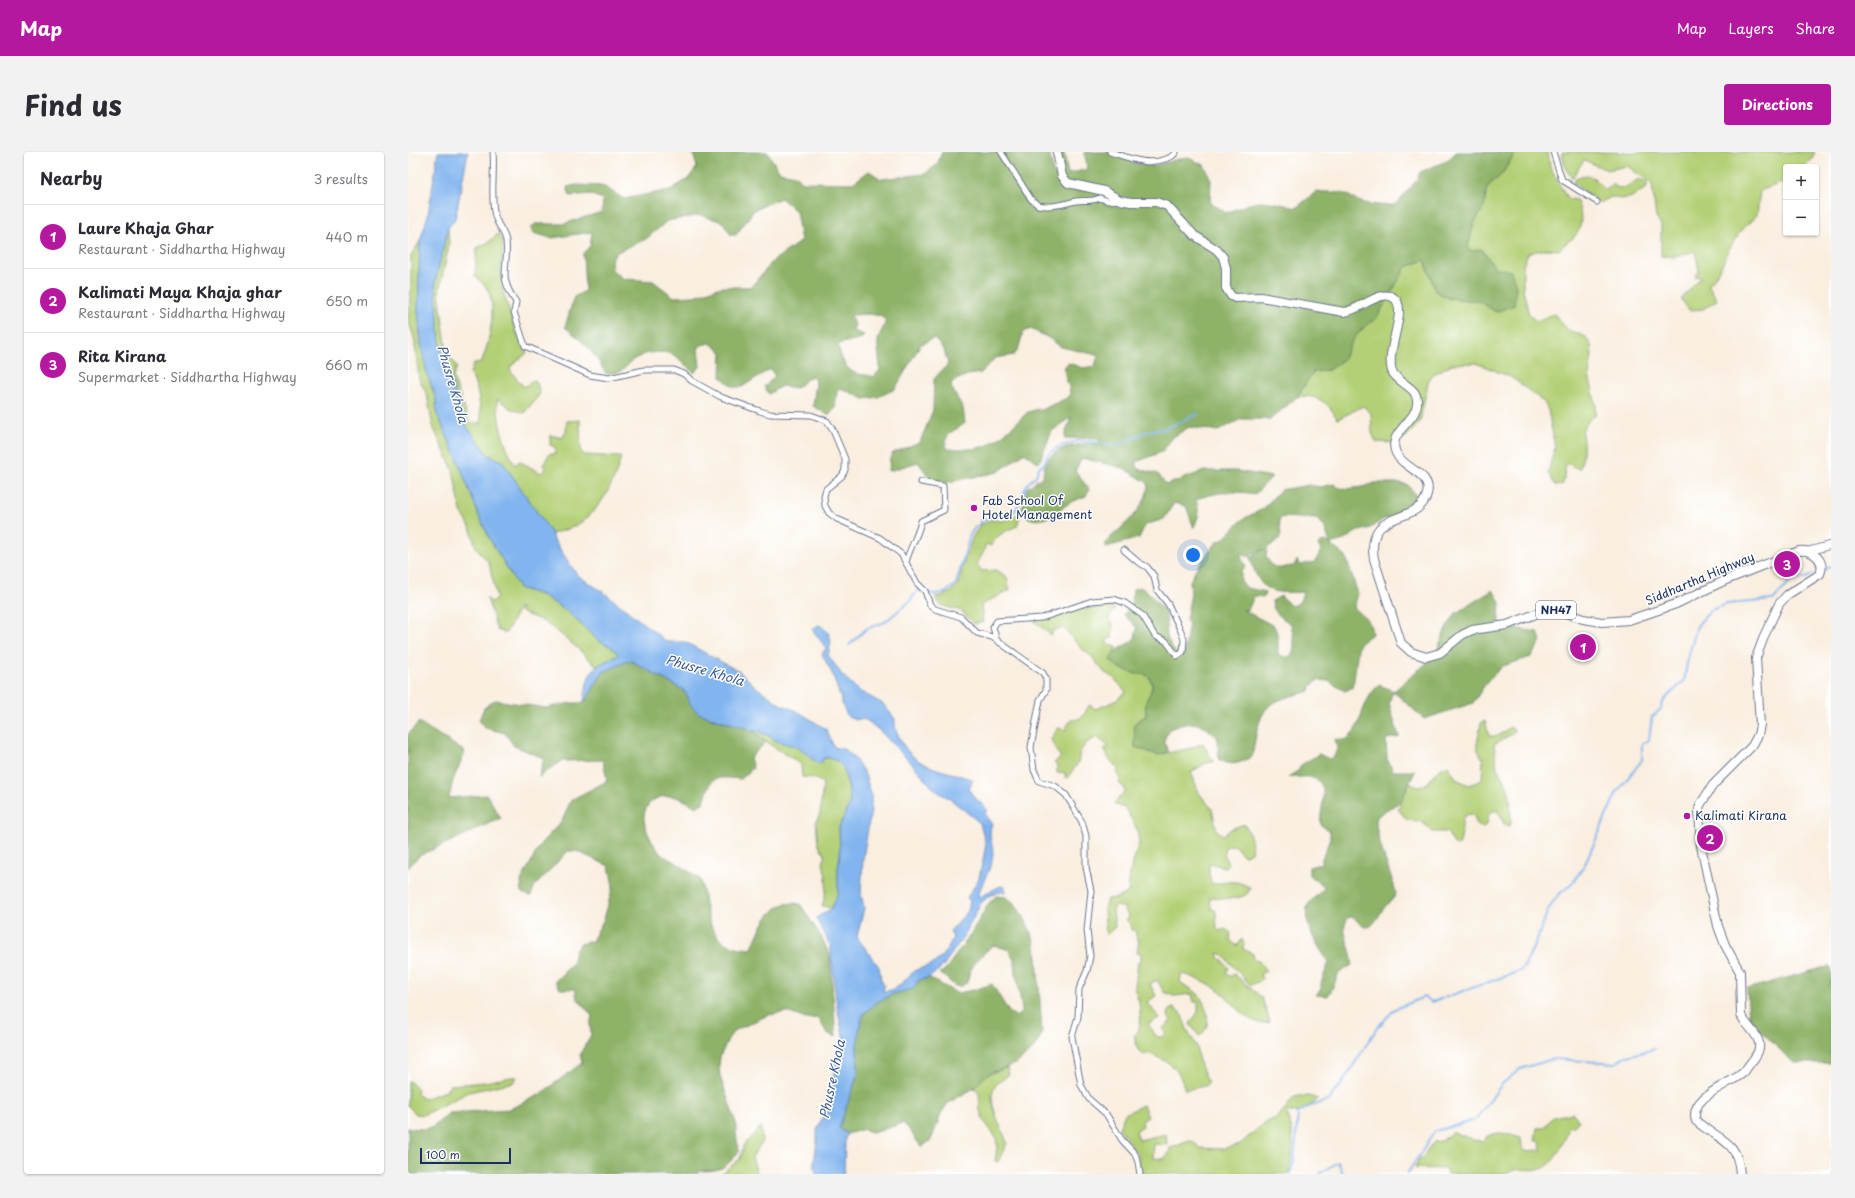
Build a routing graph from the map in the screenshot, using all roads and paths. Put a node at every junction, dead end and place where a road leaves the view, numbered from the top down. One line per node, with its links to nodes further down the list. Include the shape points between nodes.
1 (493, 152): 15 (street, via 495,216 506,241 505,284 516,302 514,312 525,346 600,378 644,370 674,370 721,397 760,411 770,414 811,415 827,421 845,459 845,470 842,476 826,489 825,506 837,519 880,538 901,554)
2 (1001, 152): 9 (street, via 1031,199 1038,205 1090,202 1100,198 1108,201)
3 (1057, 152): 9 (highway, Siddhartha Highway / NH47, via 1060,171 1066,182 1104,191)
4 (1110, 152): 8 (street)
5 (1124, 152): 8 (street)
6 (1176, 152): 8 (street, via 1172,157 1145,163)
7 (1553, 152): 10 (street, via 1562,180)
8 (1132, 159)
9 (1120, 200): 14 (highway, Siddhartha Highway / NH47, via 1162,203 1172,210 1194,235 1223,257 1226,288 1235,298 1261,297 1344,312 1383,296 1392,296 1398,301 1400,312 1392,346 1391,367 1396,378 1412,390 1418,399 1413,415 1398,434 1395,449 1401,460 1426,480 1428,489 1426,499 1420,506 1380,528 1374,536 1372,548 1398,636 1406,648 1420,657 1432,657 1440,653 1472,630 1507,625 1546,610 1558,610 1602,622 1629,620 1676,604 1788,555)
10 (1597, 202)
11 (921, 482): 15 (street, via 943,486 944,510 921,521)
12 (1831, 545): 14 (main road)
13 (1124, 550): 16 (street, via 1154,576 1157,590 1168,604 1180,629 1184,644 1181,654 1178,656 1166,641 1155,636 1142,615 1114,599 1092,601 1042,618 997,621 993,629 995,637)
14 (1809, 551): 18 (highway, via 1819,558 1822,569 1820,574 1787,595 1779,604 1758,650 1758,735 1752,746 1713,785 1699,810 1702,846 1718,926 1740,972 1741,1015 1758,1038 1760,1046 1744,1072 1710,1093 1699,1103 1694,1115 1696,1121 1727,1142 1736,1152)
15 (906, 562): 16 (street, via 917,583 929,598 930,605 961,617 976,632)
16 (1000, 642): 17 (street, via 1043,673 1046,679 1046,690 1040,700 1032,738 1034,770 1039,781 1054,786 1066,794 1082,822 1086,836 1086,867 1091,891 1087,930 1090,956 1079,989 1079,1012 1072,1037 1079,1078 1084,1093 1106,1114 1122,1140 1135,1154)
17 (1140, 1174)
18 (1740, 1174)

